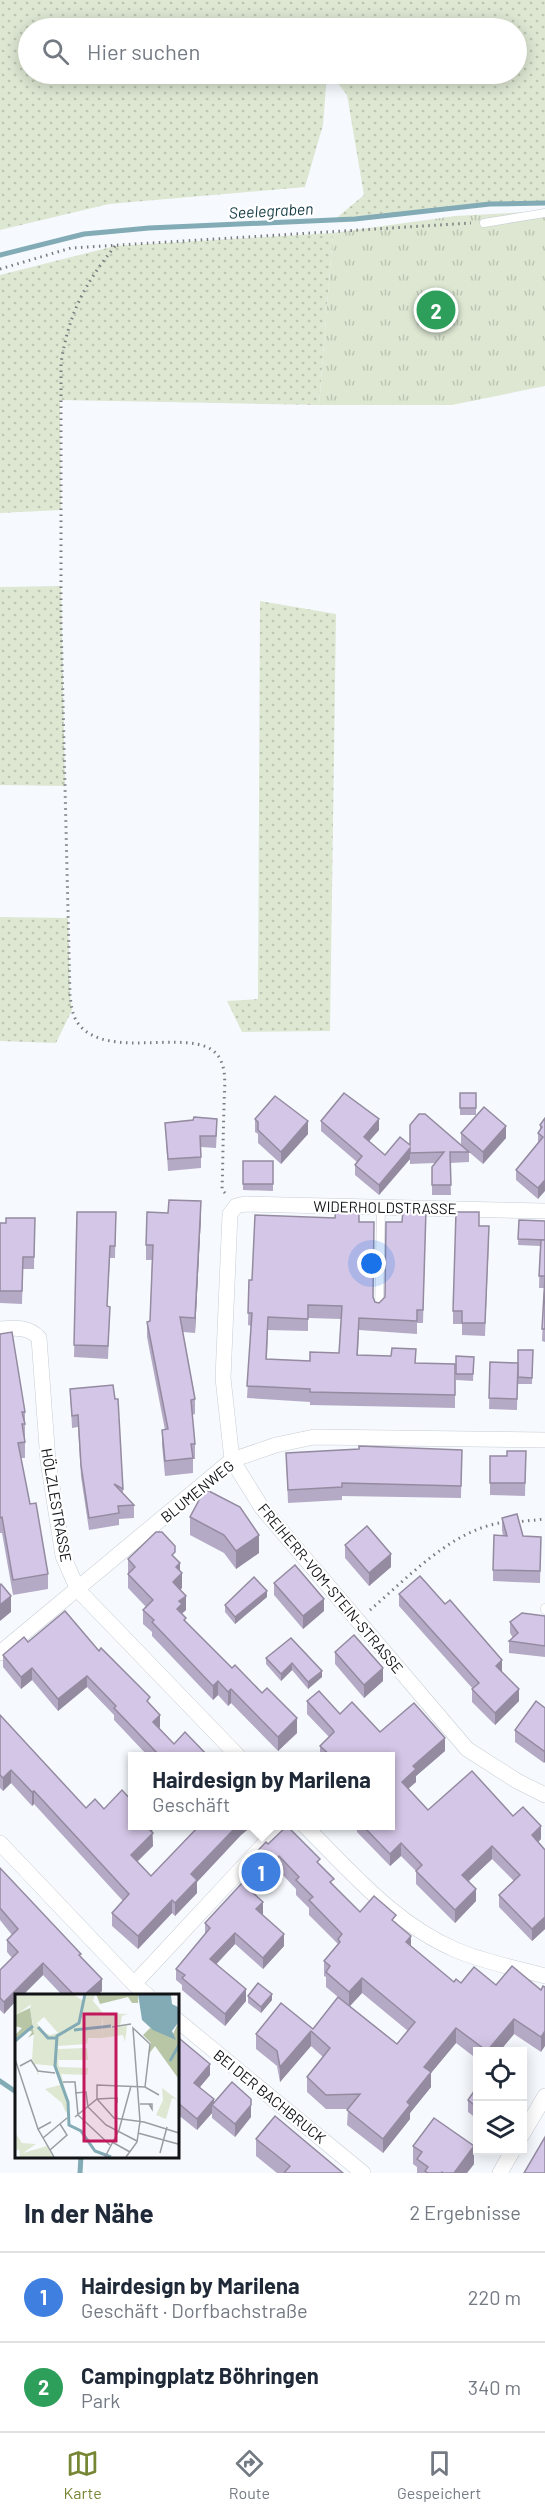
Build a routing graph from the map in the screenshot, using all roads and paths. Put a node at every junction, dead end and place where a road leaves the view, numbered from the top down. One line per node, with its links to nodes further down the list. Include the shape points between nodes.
1 (545, 213): 2 (lane)
2 (484, 223): 3 (path)
3 (115, 246): 4 (path, via 71,248); 6 (path, via 80,294 61,363 61,619 70,995 78,1022 102,1039 194,1043 216,1053 224,1079 222,1190)
4 (0, 269)
5 (381, 1207): 6 (street, WIDERHOLDSTRASSE, via 245,1204); 7 (street, WIDERHOLDSTRASSE); 8 (lane)
6 (233, 1210): 11 (street, FREIHERR-VOM-STEIN-STRASSE, via 223,1378)
7 (545, 1211)
8 (379, 1310)
9 (0, 1329): 13 (street, HÖLZLESTRASSE, via 32,1330 39,1338 48,1461 63,1556)
10 (545, 1440): 11 (street, BLUMENWEG, via 314,1437)
11 (232, 1460): 13 (street, BLUMENWEG); 14 (street, FREIHERR-VOM-STEIN-STRASSE, via 262,1508)
12 (545, 1519): 14 (path, via 495,1524 463,1536)
13 (78, 1590): 15 (street, BLUMENWEG); 16 (street, HÖLZLESTRASSE)
14 (357, 1621): 17 (street, FREIHERR-VOM-STEIN-STRASSE, via 467,1749)
15 (0, 1653)
16 (234, 1752)
17 (545, 1795)
18 (277, 1830): 22 (street)
19 (309, 1830): 21 (street, via 378,1899 422,1932 459,1952)
20 (0, 1843): 22 (street)
21 (545, 1976)
22 (134, 1984): 23 (street)
23 (146, 1994)
24 (178, 2021): 28 (street, BEI DER BACHBRUCK)
25 (545, 2096): 26 (street)
26 (527, 2127)
27 (511, 2155): 29 (street)
28 (363, 2173)
29 (500, 2173)

